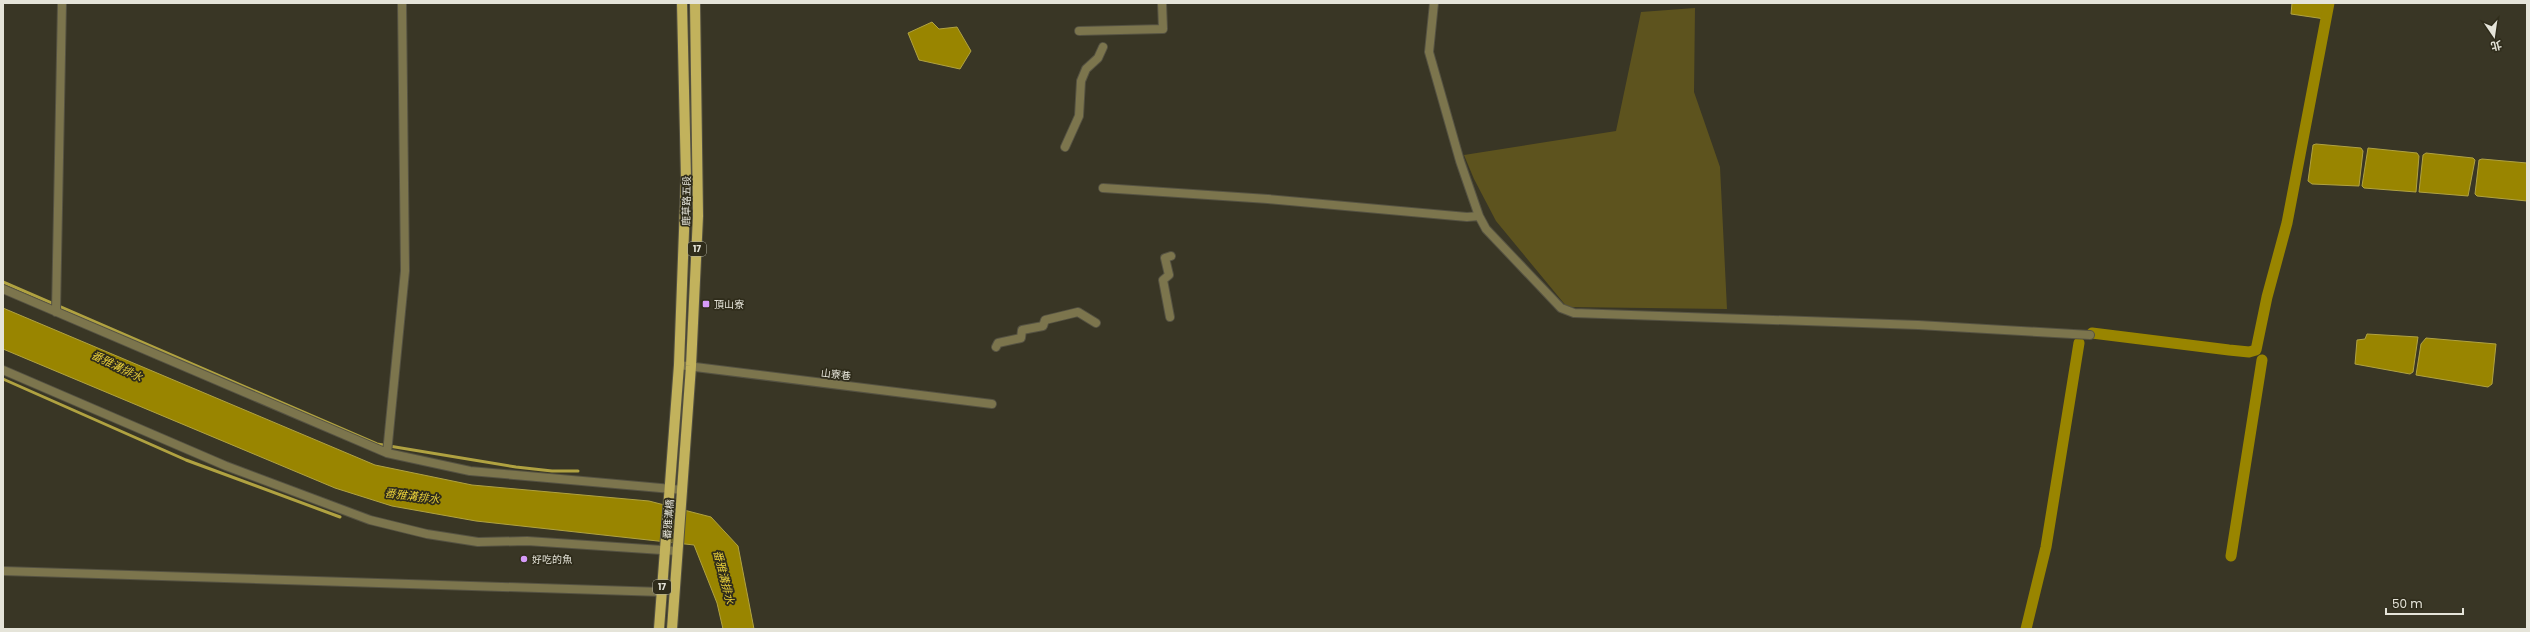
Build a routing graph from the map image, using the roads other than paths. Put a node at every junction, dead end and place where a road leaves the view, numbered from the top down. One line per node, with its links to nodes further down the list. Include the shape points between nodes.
1 (62, 3): 14 (street)
2 (402, 3): 23 (street, via 405,271)
3 (682, 3): 19 (main road, 鹿草路五段 / 17, via 686,178)
4 (696, 3): 20 (main road, 鹿草路五段 / 17, via 698,208)
5 (1162, 3): 7 (street, via 1163,29)
6 (1434, 3): 11 (street, via 1429,52 1460,162)
7 (1079, 31)
8 (1103, 46): 9 (street, via 1098,58 1086,69 1081,81 1079,116)
9 (1064, 147)
10 (1103, 188): 11 (street)
11 (1479, 216): 17 (street, via 1486,229 1551,298 1561,308 1574,313 1918,325)
12 (1171, 256): 15 (street, via 1165,258 1169,275 1163,280)
13 (3, 290): 14 (street)
14 (56, 312): 23 (street)
15 (1170, 317)
16 (1096, 323): 18 (street, via 1078,312 1044,320 1043,326 1022,330 1021,338 998,343)
17 (2090, 335)
18 (996, 347)
19 (679, 365): 20 (street, 山寮巷); 24 (main road, 鹿草路五段 / 17)
20 (691, 366): 22 (street, 山寮巷); 25 (main road, 鹿草路五段 / 17)
21 (3, 370): 26 (street, via 226,466 370,520 428,534 478,542 527,541)
22 (992, 404)
23 (388, 453): 24 (street, via 470,471)
24 (669, 490): 25 (street); 26 (main road, 番雅溝橋 / 17)
25 (682, 492): 27 (main road, 番雅溝橋 / 17)
26 (665, 547): 27 (street); 29 (main road, 17)
27 (678, 549): 31 (main road, 17)
28 (3, 571): 29 (street)
29 (662, 592): 30 (main road, 17)
30 (659, 629)
31 (672, 629)

